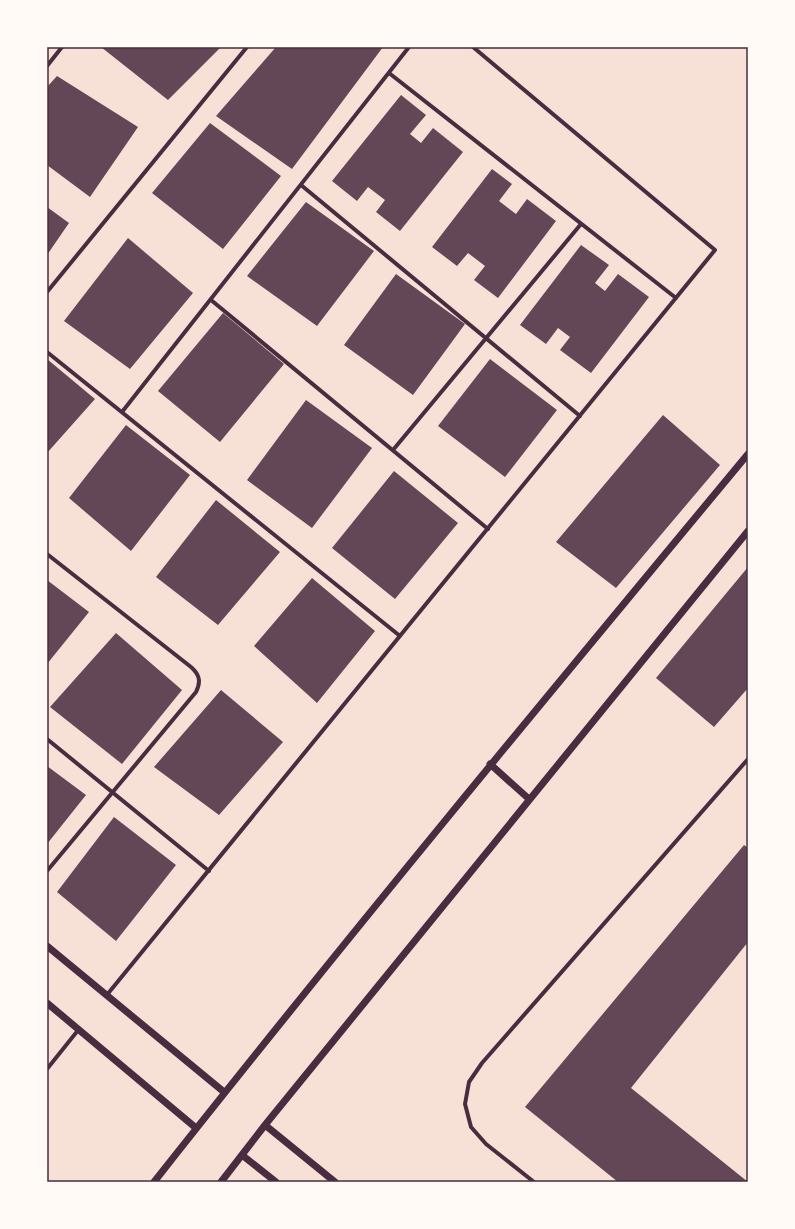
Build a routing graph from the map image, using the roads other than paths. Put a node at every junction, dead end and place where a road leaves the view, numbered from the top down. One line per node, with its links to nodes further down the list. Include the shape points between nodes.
1 (62, 47): 5 (street)
2 (247, 47): 9 (street)
3 (409, 47): 6 (street)
4 (473, 47): 10 (street, via 715,250)
5 (47, 66)
6 (388, 73): 7 (street); 8 (street)
7 (301, 185): 11 (street); 12 (street)
8 (581, 224): 10 (street); 12 (street)
9 (47, 292)
10 (676, 298): 15 (street)
11 (211, 300): 14 (street); 16 (street)
12 (486, 338): 15 (street); 16 (street)
13 (47, 352): 14 (street)
14 (122, 412): 21 (street)
15 (580, 416): 18 (street)
16 (393, 450): 18 (street)
17 (748, 454): 24 (street)
18 (488, 529): 21 (street)
19 (748, 531): 26 (street)
20 (47, 554): 25 (street, via 197,672 200,679 196,692)
21 (400, 636): 28 (street)
22 (47, 740): 25 (street)
23 (748, 759): 42 (street, via 482,1063 469,1082 465,1104 471,1127 486,1144)
24 (490, 764): 26 (street); 34 (street)
25 (112, 792): 27 (street); 28 (street)
26 (530, 799): 35 (street)
27 (47, 871)
28 (209, 871): 30 (street)
29 (47, 946): 30 (street)
30 (106, 996): 34 (street)
31 (47, 1003): 32 (street)
32 (79, 1029): 33 (street); 36 (street)
33 (47, 1069)
34 (224, 1092): 36 (street)
35 (265, 1125): 37 (street); 41 (street)
36 (196, 1128): 38 (street)
37 (242, 1155): 39 (street); 40 (street)
38 (154, 1182)
39 (221, 1182)
40 (276, 1182)
41 (335, 1182)
42 (534, 1182)

